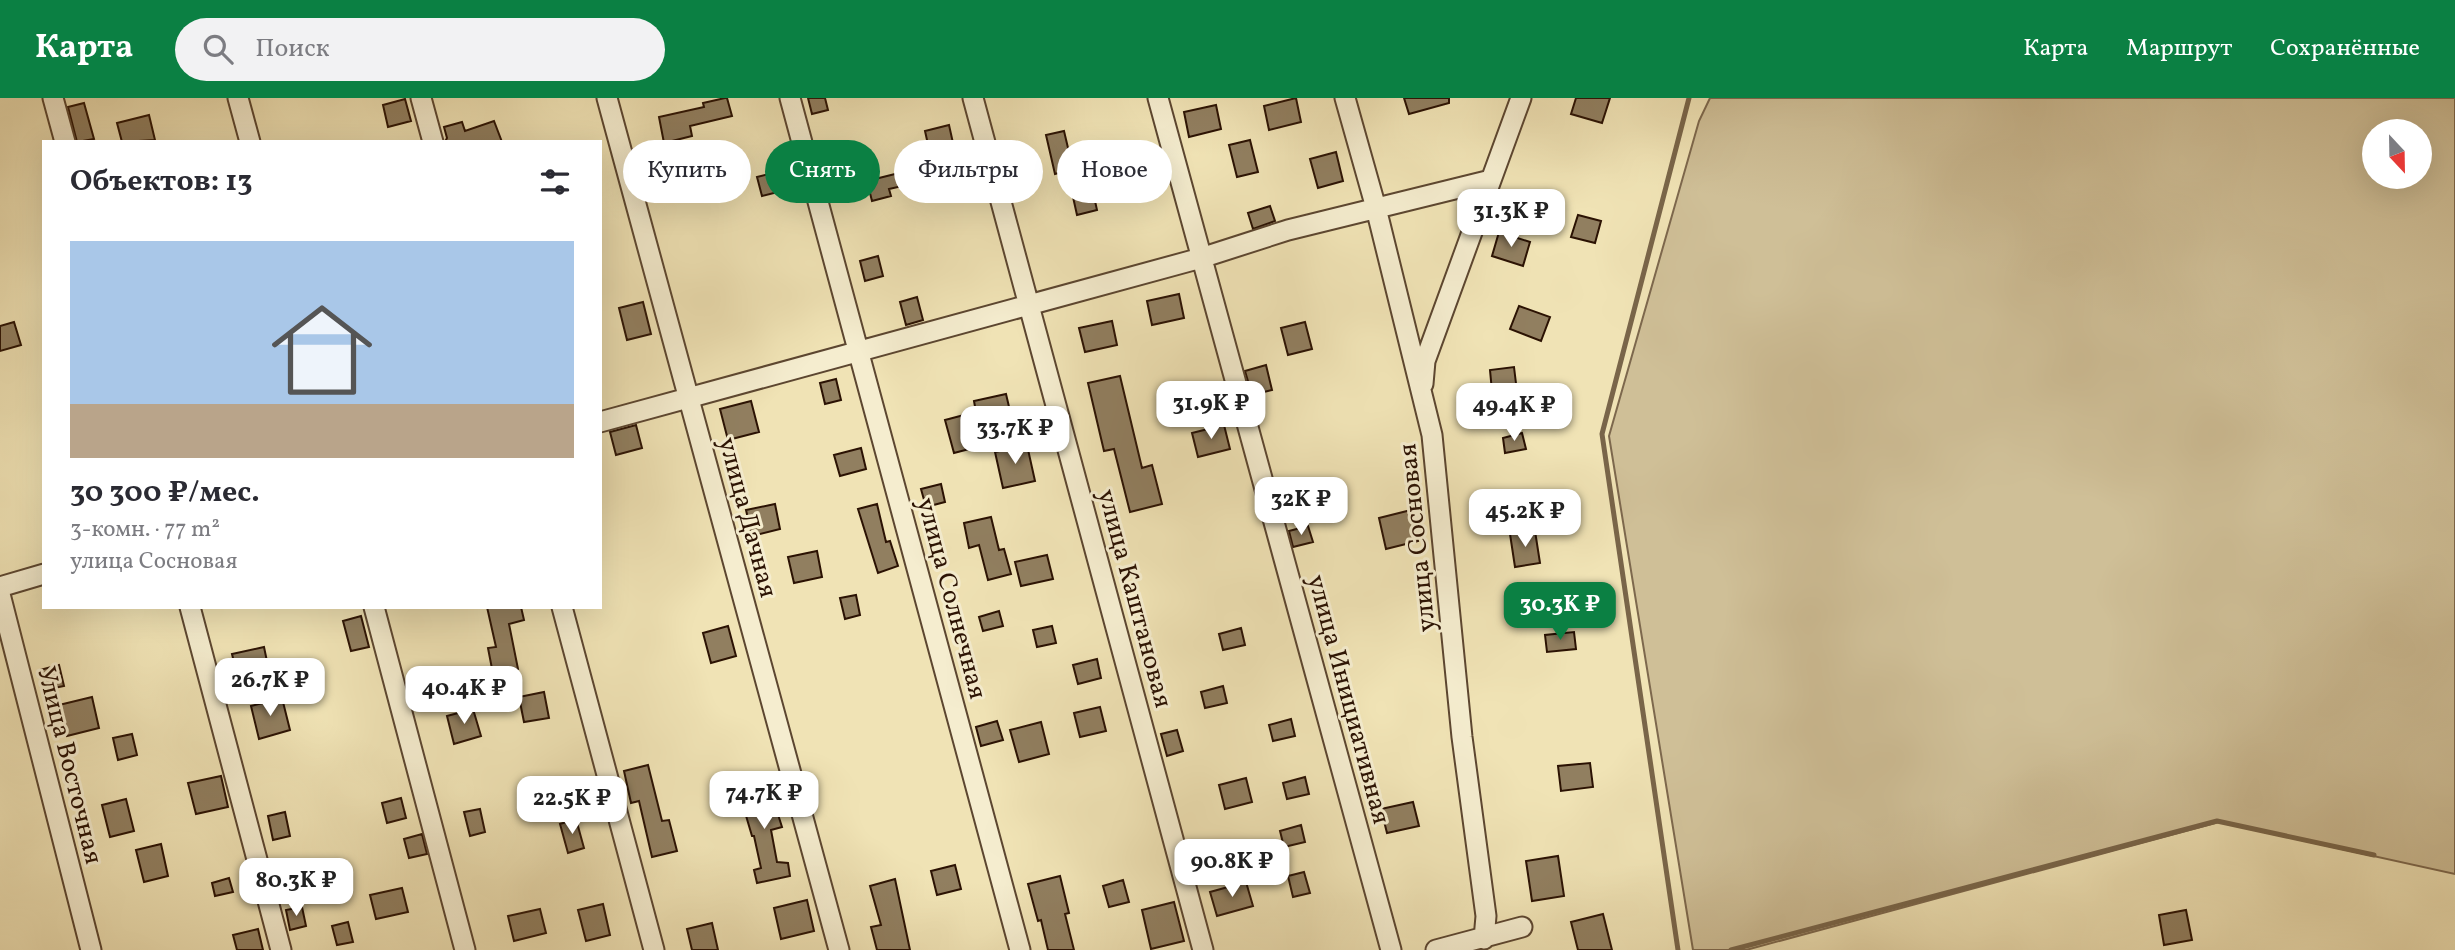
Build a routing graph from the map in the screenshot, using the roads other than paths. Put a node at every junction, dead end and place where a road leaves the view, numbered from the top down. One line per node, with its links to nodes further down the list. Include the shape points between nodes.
1 (53, 98): 10 (street)
2 (238, 98): 11 (street)
3 (421, 98): 12 (street)
4 (607, 98): 18 (street, улица Дачная)
5 (790, 98): 17 (street, улица Солнечная)
6 (973, 98): 16 (street, улица Каштановая)
7 (1158, 98): 15 (street, улица Инициативная)
8 (1346, 98): 14 (street, улица Сосновая)
9 (1521, 98): 13 (street)
10 (64, 140)
11 (249, 140)
12 (432, 140)
13 (1491, 180): 14 (street); 19 (street, via 1425,361)
14 (1376, 208): 15 (street); 19 (street, улица Сосновая)
15 (1201, 258): 16 (street); 36 (street, улица Инициативная)
16 (1029, 304): 17 (street); 35 (street, улица Каштановая)
17 (860, 349): 18 (street); 34 (street, улица Солнечная)
18 (690, 397): 20 (street); 33 (street, улица Дачная)
19 (1422, 397): 28 (street, улица Сосновая, via 1432,435 1462,737 1486,916)
20 (602, 421)
21 (42, 575): 22 (street)
22 (0, 587)
23 (0, 594): 29 (street, Улица Восточная)
24 (191, 609): 30 (street)
25 (375, 609): 31 (street)
26 (563, 609): 32 (street)
27 (1522, 927): 28 (street)
28 (1484, 939): 37 (street)
29 (91, 950)
30 (281, 950)
31 (465, 950)
32 (653, 950)
33 (839, 950)
34 (1020, 950)
35 (1203, 950)
36 (1391, 950)
37 (1436, 950)

